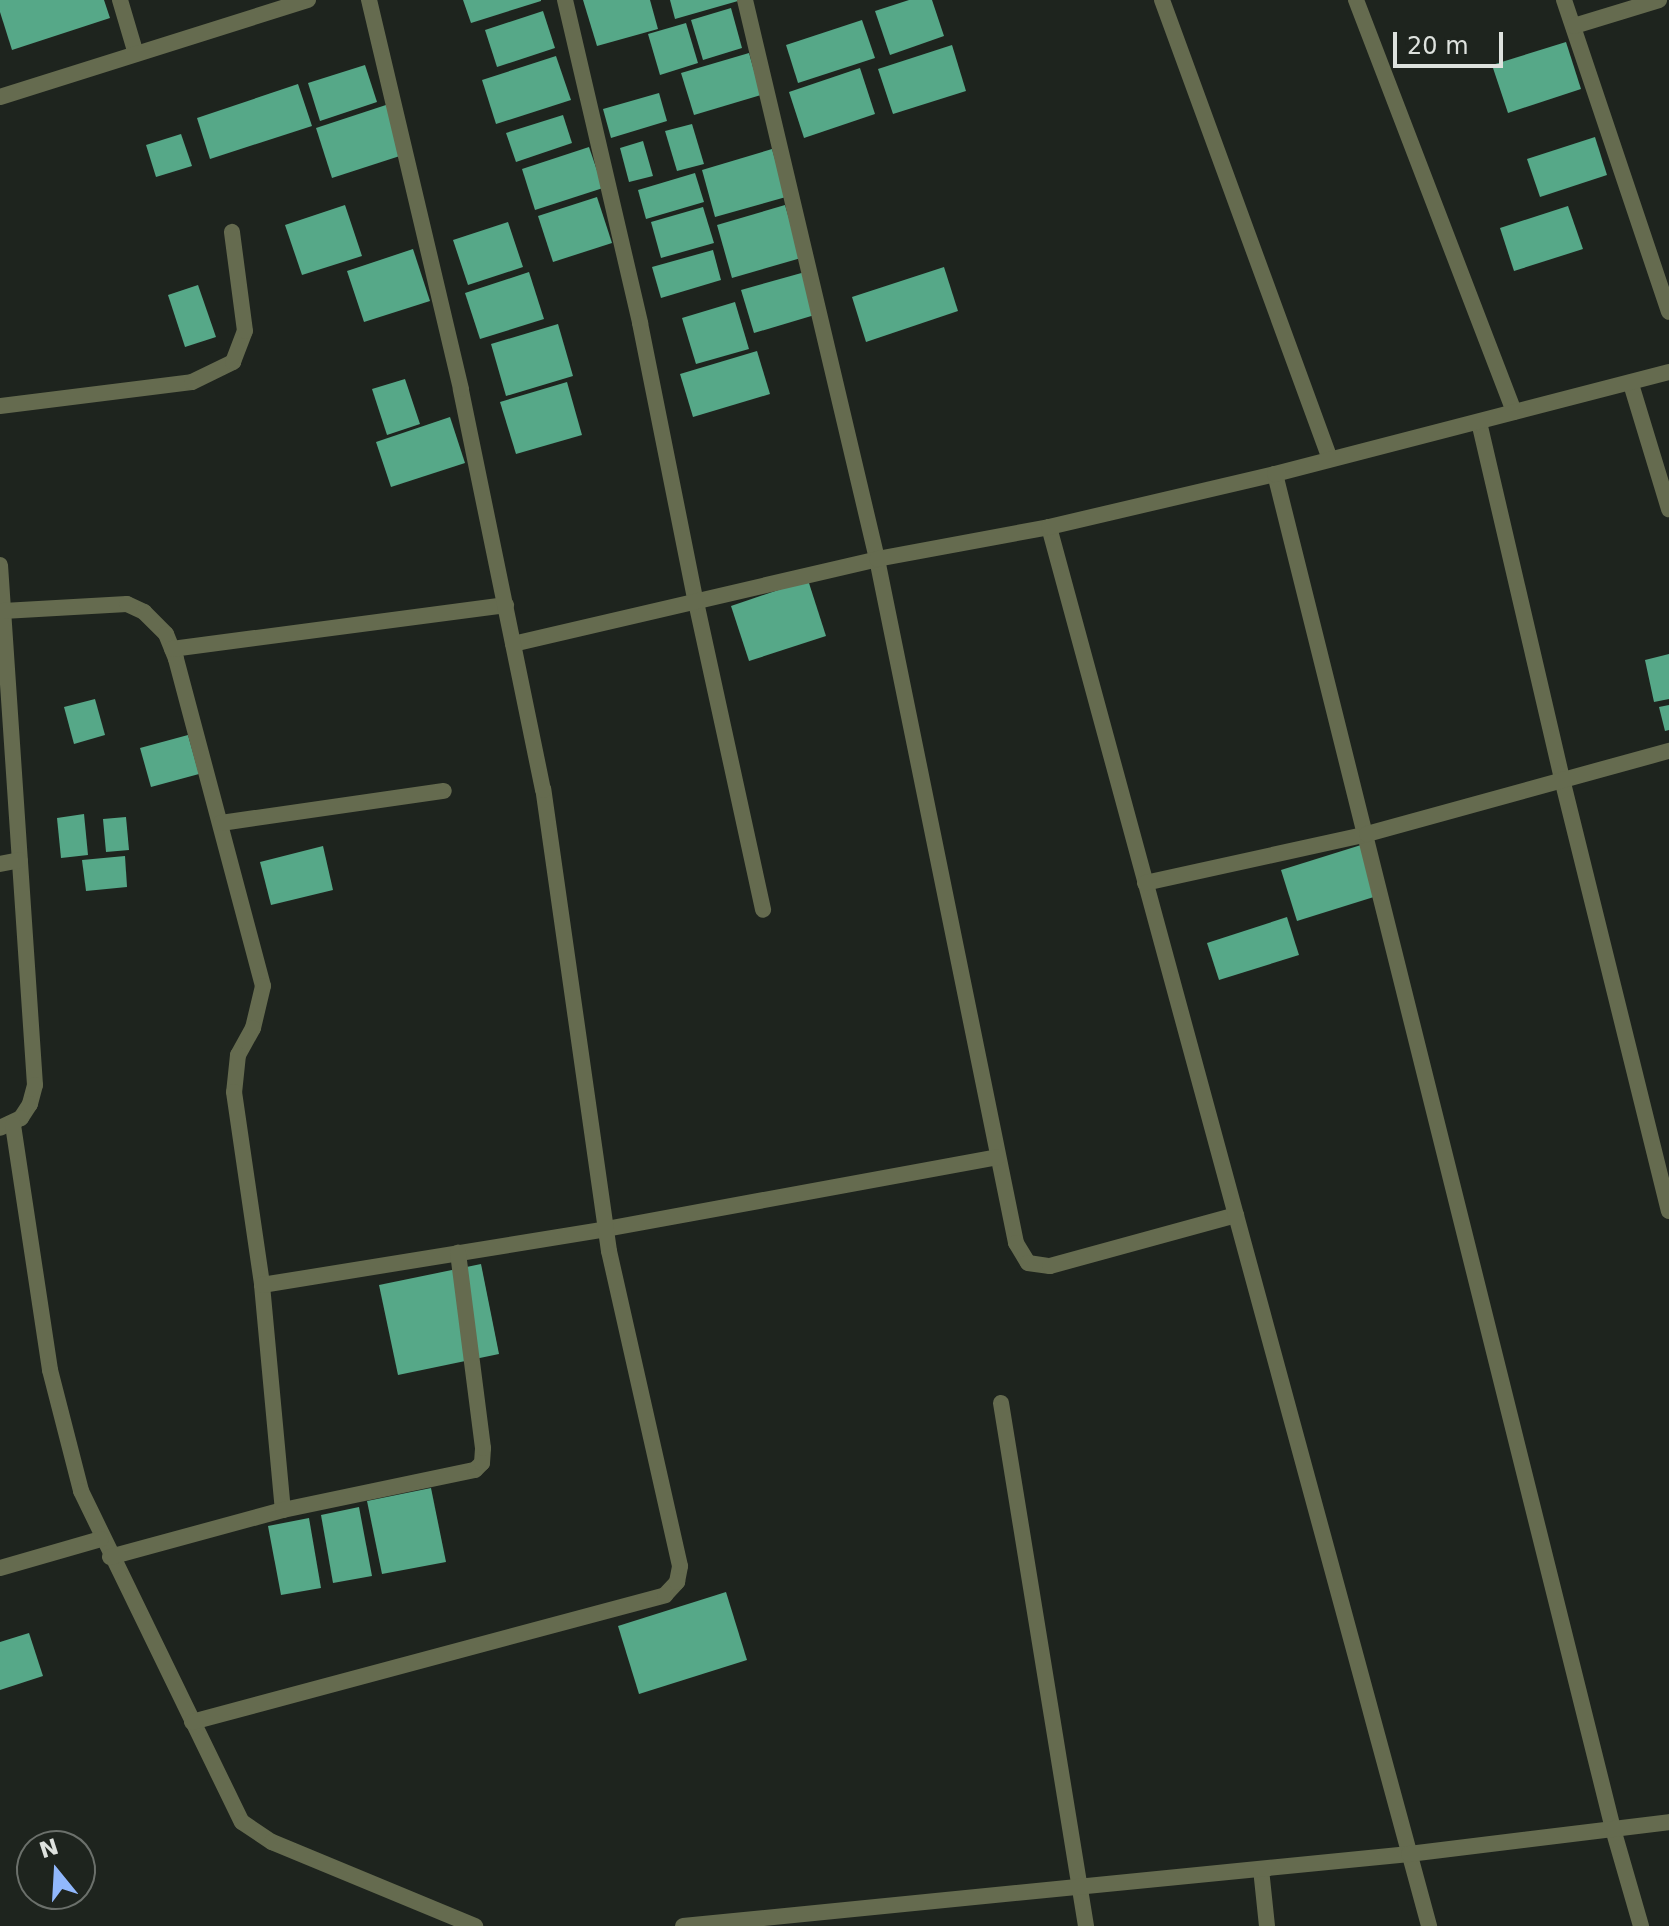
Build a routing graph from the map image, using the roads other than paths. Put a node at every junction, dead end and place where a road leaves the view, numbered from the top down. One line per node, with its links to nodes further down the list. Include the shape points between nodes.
1 (120, 0): 11 (street)
2 (308, 0): 11 (street)
3 (369, 0): 28 (street)
4 (565, 0): 27 (street, via 634,293)
5 (745, 0): 24 (street)
6 (1162, 0): 20 (street)
7 (1356, 0): 18 (street)
8 (1564, 0): 10 (street)
9 (1659, 0): 10 (street)
10 (1574, 26): 14 (street)
11 (136, 54): 12 (street)
12 (0, 97)
13 (232, 232): 17 (street, via 245,331 233,362 192,382)
14 (1669, 312)
15 (1669, 372): 16 (street)
16 (1631, 384): 18 (street); 22 (street)
17 (0, 406)
18 (1514, 412): 19 (street)
19 (1479, 422): 20 (street); 34 (street)
20 (1330, 458): 21 (street)
21 (1275, 474): 23 (street); 37 (street)
22 (1669, 509)
23 (1049, 527): 24 (street); 40 (street)
24 (877, 559): 27 (street); 43 (street)
25 (0, 565): 26 (street)
26 (1, 589): 29 (street)
27 (696, 602): 30 (street); 41 (street)
28 (506, 605): 30 (street); 31 (street)
29 (3, 611): 31 (street, via 127,604 144,612 166,634); 32 (street)
30 (513, 644): 46 (street, via 543,790)
31 (172, 649): 36 (street)
32 (5, 705): 38 (street)
33 (1669, 751): 34 (street)
34 (1562, 779): 37 (street); 44 (street)
35 (444, 791): 36 (street)
36 (221, 823): 48 (street, via 263,986 253,1028 238,1055 234,1092)
37 (1367, 834): 40 (street); 56 (street)
38 (20, 860): 39 (street); 42 (street, via 35,1085 30,1104)
39 (0, 864)
40 (1145, 883): 45 (street)
41 (763, 910)
42 (6, 1127): 51 (street, via 53,1383 81,1491)
43 (997, 1157): 45 (street, via 1016,1243 1028,1263 1050,1266); 46 (street)
44 (1669, 1211)
45 (1236, 1215): 57 (street)
46 (606, 1229): 47 (street); 54 (street, via 680,1566 672,1590)
47 (458, 1253): 48 (street); 50 (street, via 482,1463 460,1476)
48 (262, 1285): 50 (street)
49 (1001, 1403): 59 (street)
50 (283, 1510): 52 (street)
51 (101, 1539): 52 (street); 53 (street)
52 (110, 1557): 54 (street)
53 (0, 1568)
54 (192, 1722): 60 (street, via 242,1822 272,1842)
55 (1669, 1822): 56 (street)
56 (1613, 1829): 57 (street); 65 (street)
57 (1409, 1854): 58 (street); 64 (street)
58 (1261, 1869): 59 (street); 63 (street)
59 (1081, 1886): 61 (street); 62 (street)
60 (475, 1926)
61 (683, 1926)
62 (1086, 1926)
63 (1267, 1926)
64 (1429, 1926)
65 (1641, 1926)

